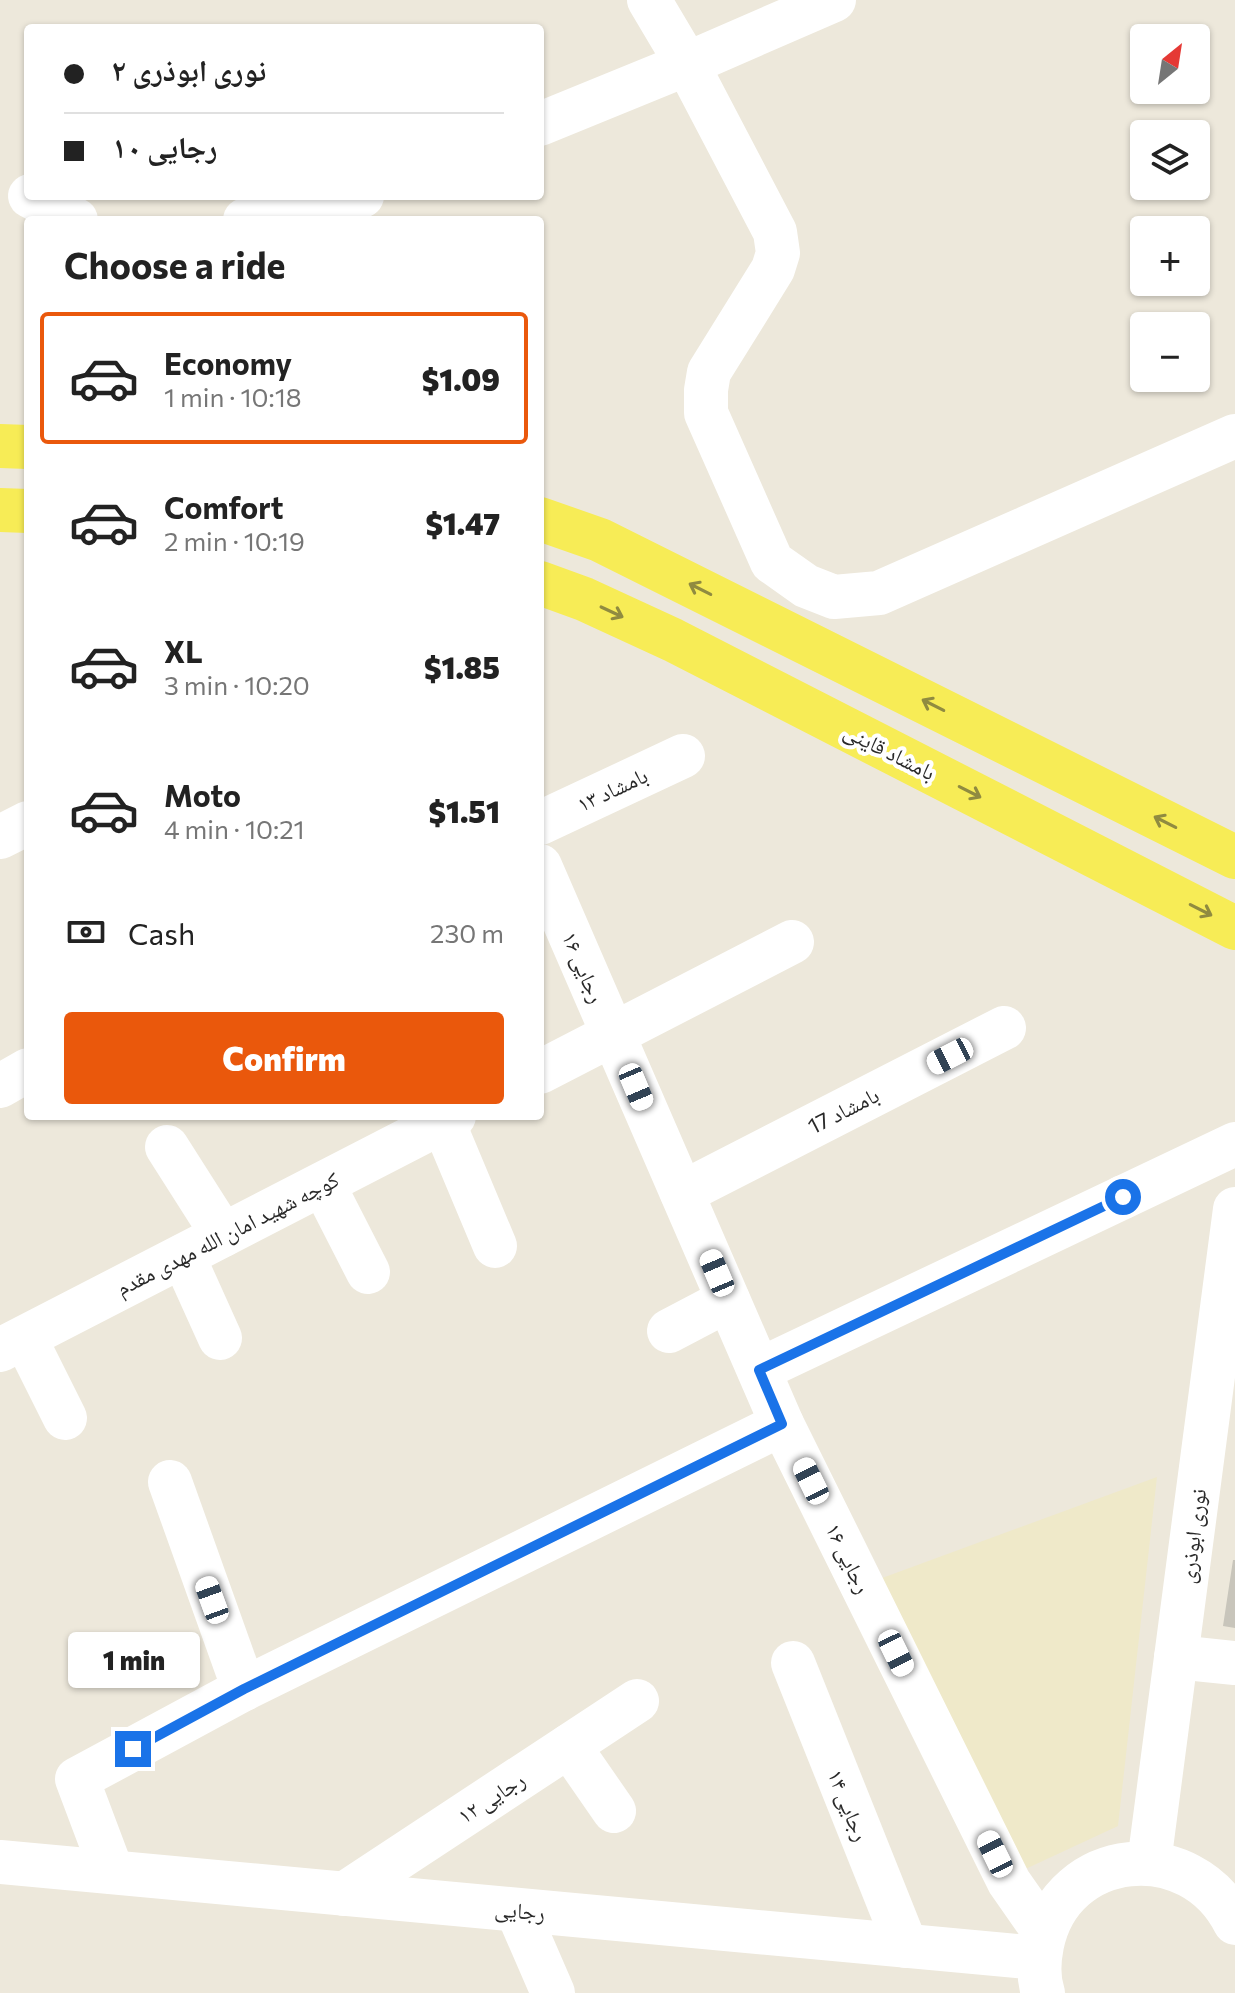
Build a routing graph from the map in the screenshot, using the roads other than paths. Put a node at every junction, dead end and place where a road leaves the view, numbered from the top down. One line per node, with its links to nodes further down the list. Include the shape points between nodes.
1 (649, 0): 3 (street)
2 (834, 0): 3 (street)
3 (687, 64): 4 (street); 11 (street, via 775,232 778,253 709,372 706,413 772,562 806,586 834,597 879,593)
4 (544, 122)
5 (0, 181): 6 (street)
6 (24, 193)
7 (37, 200): 9 (street)
8 (352, 200): 10 (street)
9 (68, 216)
10 (270, 216)
11 (1235, 436)
12 (0, 446): 13 (main road)
13 (24, 447)
14 (0, 510): 15 (main road)
15 (24, 511)
16 (544, 520): 22 (main road, one-way to 16, via 600,540)
17 (544, 584): 24 (main road, بامشاد قاینی, one-way to 24, via 673,640)
18 (683, 756): 19 (street, بامشاد ۱۳)
19 (544, 821)
20 (24, 825): 21 (street)
21 (0, 837)
22 (1235, 857)
23 (544, 875): 27 (street, رجایی ۱۶)
24 (1235, 928)
25 (792, 942): 27 (street)
26 (1004, 1028): 35 (street, بامشاد 17)
27 (613, 1035): 28 (street); 35 (street, رجایی ۱۶)
28 (544, 1070)
29 (24, 1072): 30 (street)
30 (0, 1086)
31 (428, 1123): 34 (street, کوچه شهید امان الله مهدی مقدم); 38 (street)
32 (1235, 1144): 46 (street)
33 (167, 1147): 37 (street)
34 (323, 1184): 37 (street, کوچه شهید امان الله مهدی مقدم); 40 (street)
35 (682, 1193): 41 (street, رجایی ۱۶)
36 (1235, 1209): 45 (street, نوری ابوذری)
37 (223, 1235): 39 (street, کوچه شهید امان الله مهدی مقدم)
38 (495, 1246)
39 (183, 1256): 43 (street); 44 (street, کوچه شهید امان الله مهدی مقدم)
40 (368, 1272)
41 (728, 1300): 42 (street); 46 (street, رجایی ۱۶)
42 (669, 1331)
43 (220, 1338)
44 (12, 1344): 47 (street)
45 (1226, 1349): 50 (street, نوری ابوذری)
46 (759, 1370): 48 (street, رجایی ۱۶)
47 (65, 1418)
48 (782, 1424): 53 (street); 64 (street, رجایی ۱۶, via 1009,1882)
49 (170, 1482): 53 (street)
50 (1176, 1657): 52 (street); 58 (street, نوری ابوذری)
51 (793, 1663): 63 (street, رجایی ۱۴)
52 (1235, 1663)
53 (244, 1689): 59 (street, via 77,1779)
54 (637, 1701): 55 (street, رجایی ۱۲)
55 (569, 1746): 56 (street); 60 (street, رجایی ۱۲)
56 (614, 1811)
57 (0, 1862): 59 (street, رجایی)
58 (1149, 1863): 62 (street, via 1199,1880 1220,1898); 64 (street, via 1096,1873 1074,1888 1056,1908)
59 (112, 1872): 60 (street, رجایی)
60 (344, 1894): 61 (street, رجایی)
61 (517, 1910): 63 (street, رجایی); 65 (street)
62 (1235, 1923)
63 (906, 1946): 64 (street, رجایی)
64 (1038, 1972)
65 (553, 1993)

